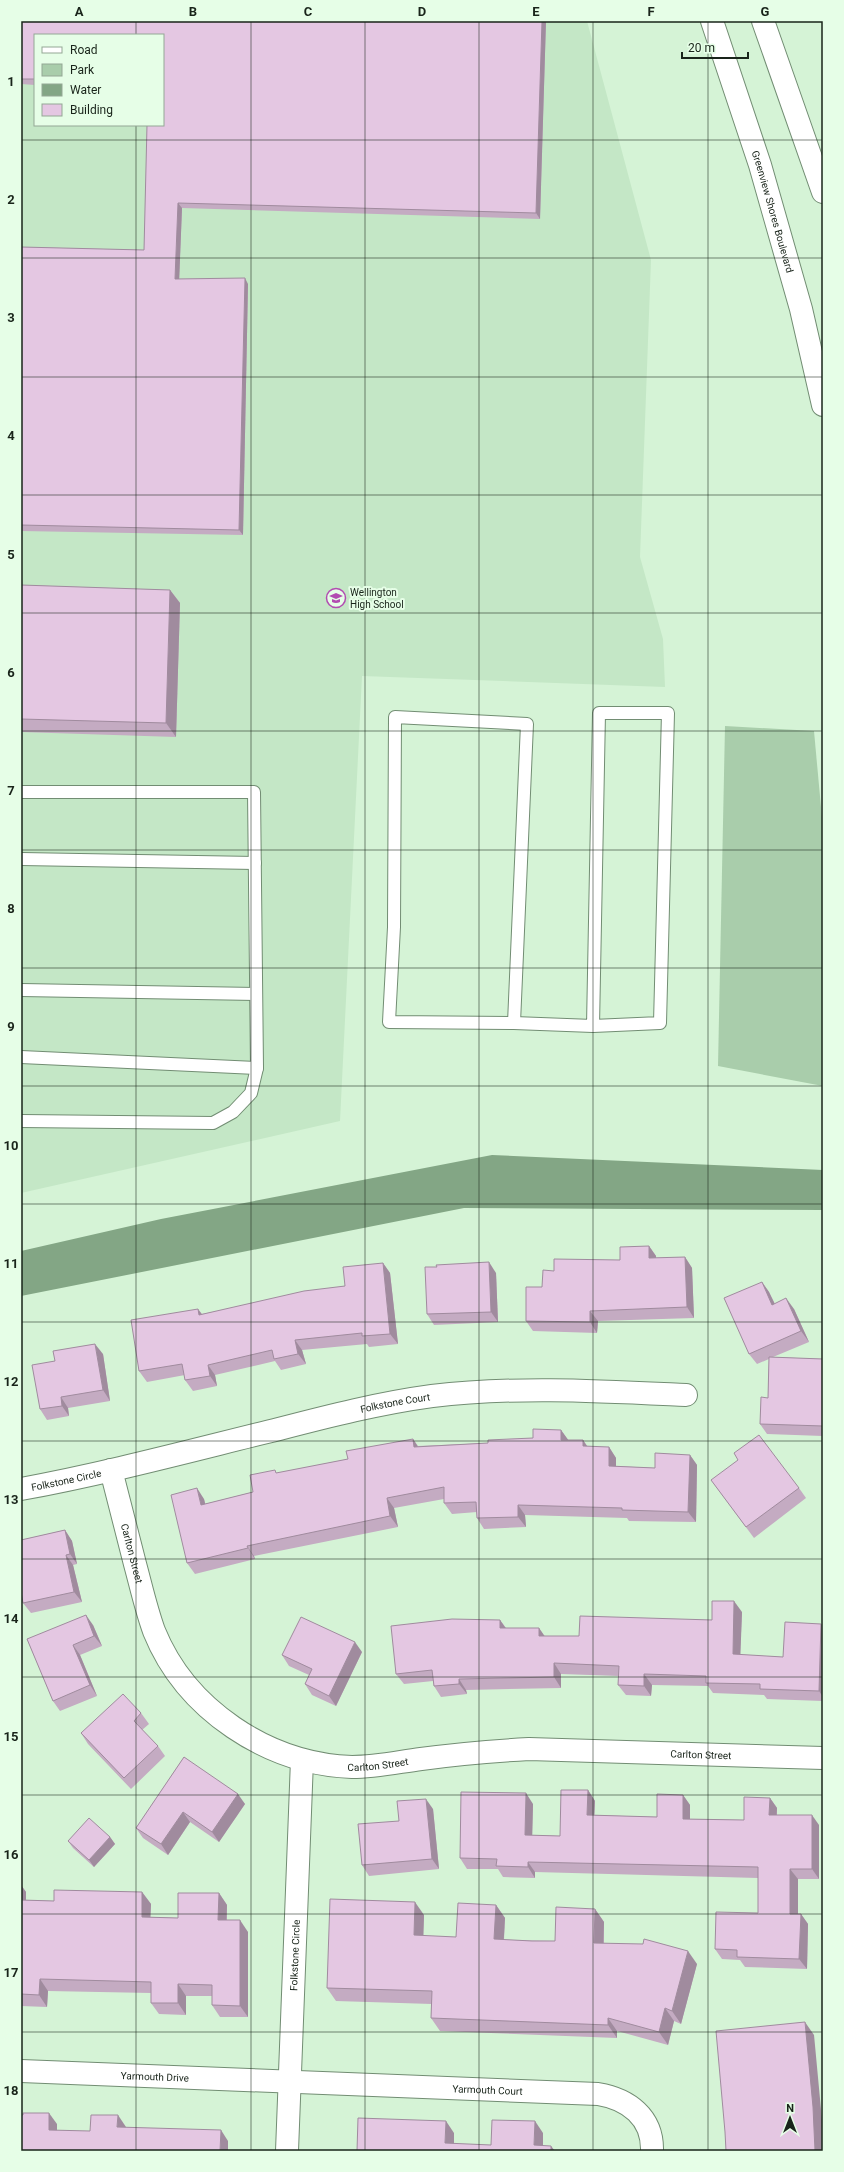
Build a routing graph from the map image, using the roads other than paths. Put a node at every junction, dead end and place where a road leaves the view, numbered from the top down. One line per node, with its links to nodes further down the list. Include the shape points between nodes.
1 (712, 21): 4 (street, Greenview Shores Boulevard, via 760,165 801,310)
2 (762, 21): 3 (street)
3 (823, 192)
4 (823, 405)
5 (21, 792): 7 (lane, via 254,792)
6 (21, 859): 7 (lane)
7 (255, 863): 9 (lane)
8 (21, 990): 9 (lane)
9 (256, 994): 13 (lane)
10 (514, 1023): 10 (lane, via 389,1022 394,927 395,717 527,724); 11 (lane)
11 (593, 1026): 11 (lane, via 660,1023 668,713 599,713)
12 (21, 1056): 13 (lane)
13 (257, 1068): 14 (lane, via 251,1093 233,1112 213,1123)
14 (21, 1121)
15 (686, 1395): 16 (street, Folkstone Court, via 564,1390 431,1396 366,1408)
16 (111, 1470): 17 (street, Folkstone Circle); 19 (street, Carlton Street, via 144,1599 154,1631 170,1661 190,1689 214,1713 241,1733 271,1749)
17 (21, 1489)
18 (823, 1758): 19 (street, Carlton Street, via 529,1749 486,1751 386,1765 352,1766)
19 (302, 1760): 21 (street, Folkstone Circle)
20 (21, 2071): 21 (street, Yarmouth Drive)
21 (290, 2082): 22 (street, Folkstone Circle); 23 (street, Yarmouth Court, via 613,2096 628,2104 640,2116 649,2131)
22 (287, 2151)
23 (652, 2151)

